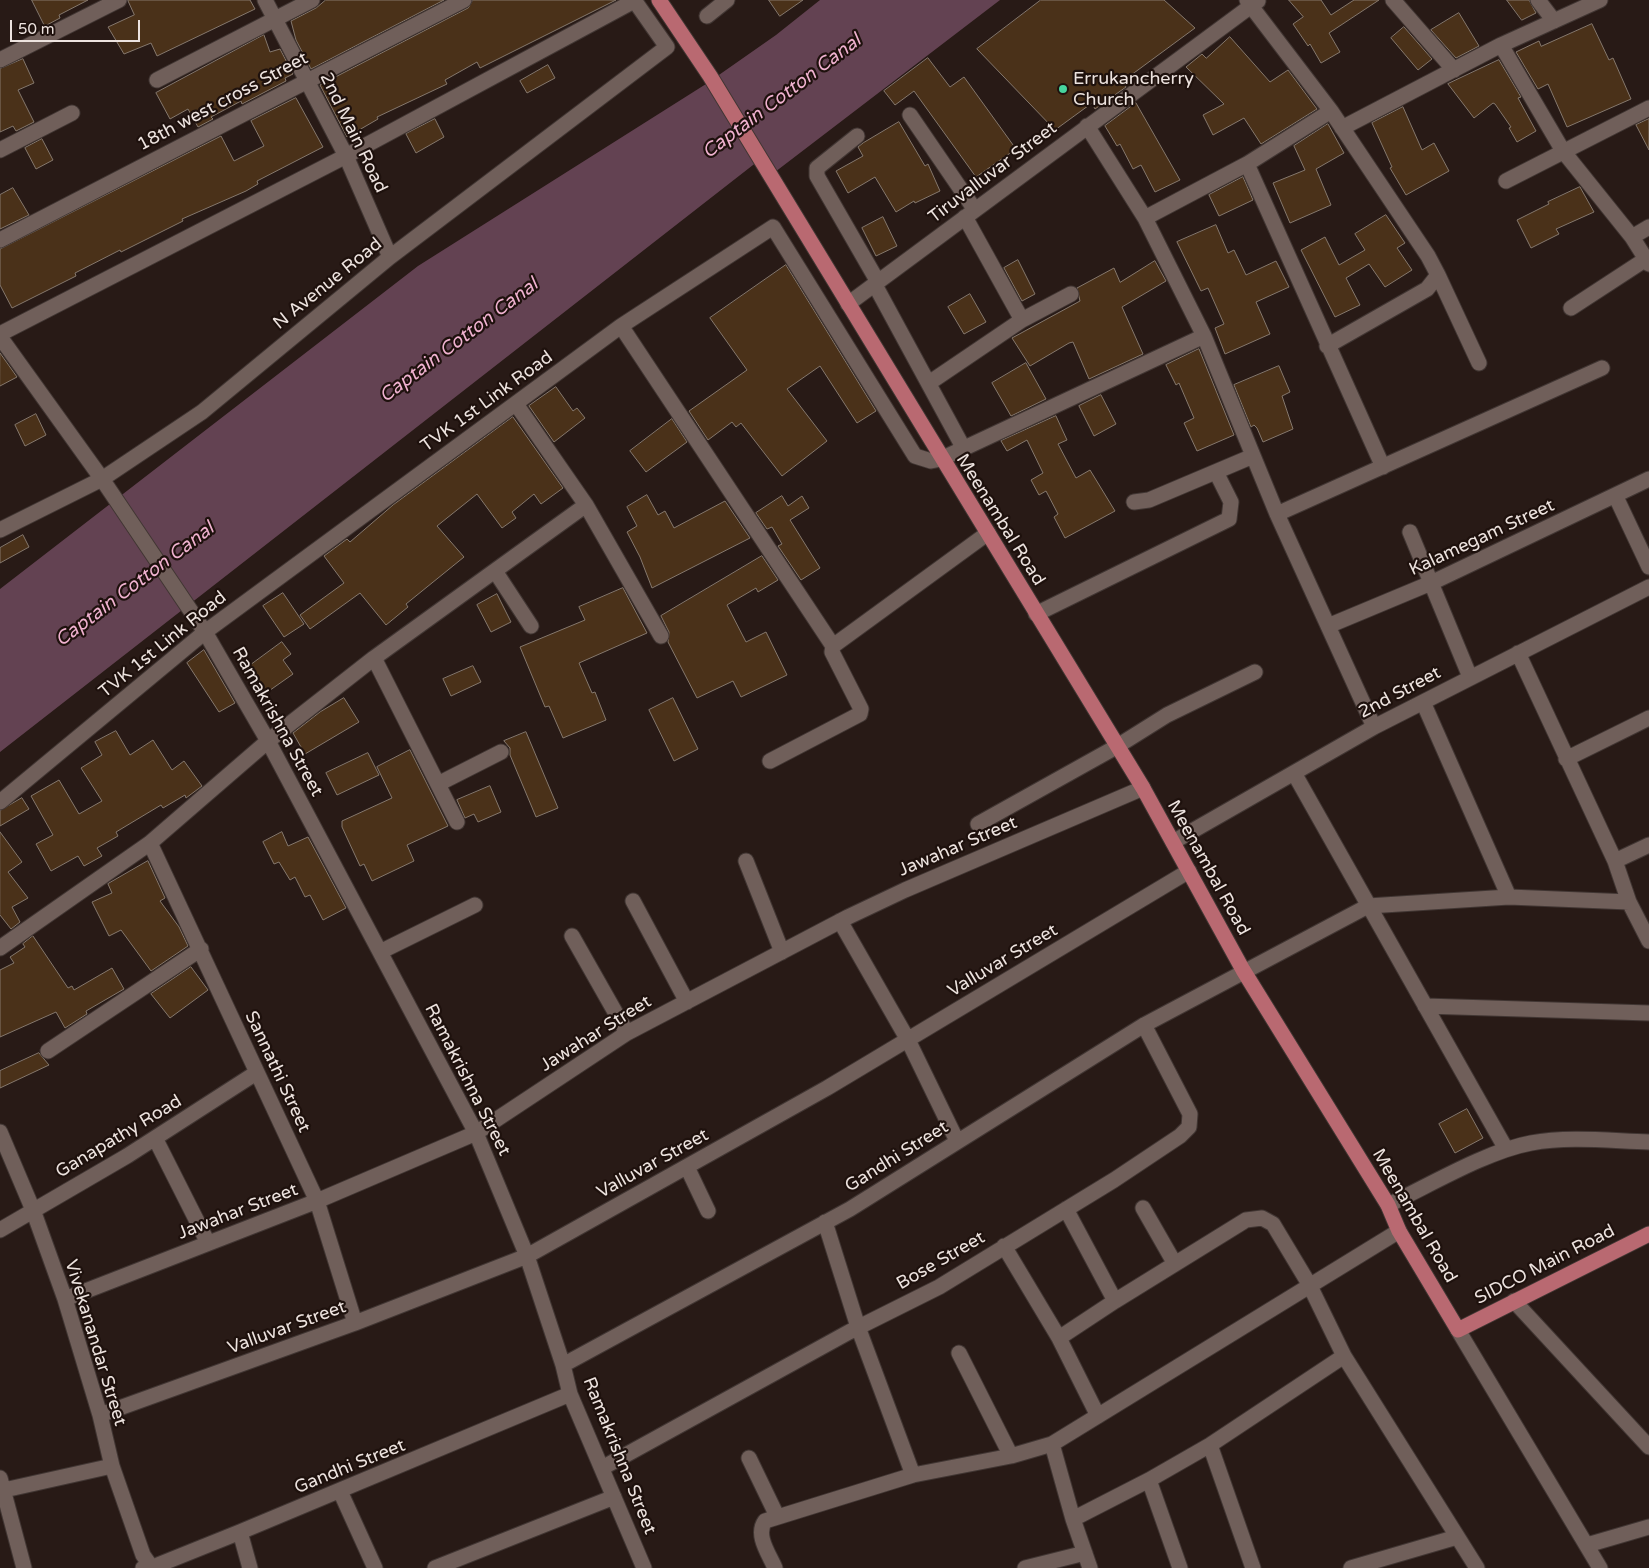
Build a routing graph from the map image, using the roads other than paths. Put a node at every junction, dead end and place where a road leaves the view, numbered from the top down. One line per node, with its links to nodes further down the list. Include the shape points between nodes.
1 (119, 0): 16 (street)
2 (265, 0): 13 (street, 2nd Main Road)
3 (312, 0): 13 (street)
4 (464, 0): 19 (street, 18th west cross Street)
5 (659, 0): 42 (main road, Meenambal Road, via 710,76)
6 (727, 0): 12 (street)
7 (1393, 0): 17 (street)
8 (1538, 0): 14 (street)
9 (1600, 0): 14 (street)
10 (634, 1): 29 (street); 37 (street, N Avenue Road, via 666,47)
11 (1252, 2): 21 (street); 24 (street, Tiruvalluvar Street)
12 (707, 16)
13 (275, 19): 18 (street); 19 (street, 2nd Main Road)
14 (1554, 21): 15 (street)
15 (1501, 45): 17 (street); 28 (street)
16 (0, 60)
17 (1454, 70): 25 (street)
18 (157, 80)
19 (306, 80): 29 (street, 2nd Main Road); 36 (street, 18th west cross Street)
20 (1649, 108): 28 (street)
21 (1331, 111): 25 (street); 30 (street)
22 (72, 113): 27 (street)
23 (910, 116): 32 (street)
24 (1088, 126): 32 (street, Tiruvalluvar Street); 33 (street)
25 (1342, 128): 39 (street)
26 (857, 136): 40 (street, via 817,168 818,176)
27 (0, 150)
28 (1562, 151): 31 (street); 35 (street)
29 (346, 156): 37 (street, 2nd Main Road); 46 (street)
30 (1247, 164): 33 (street); 48 (street)
31 (1506, 181)
32 (970, 213): 40 (street, Tiruvalluvar Street); 44 (street)
33 (1144, 218): 47 (street)
34 (1649, 227): 35 (street)
35 (1632, 237): 38 (street)
36 (0, 240)
37 (390, 257): 58 (street, N Avenue Road, via 202,412)
38 (1647, 262): 43 (street)
39 (1438, 274): 48 (street, via 1427,289); 49 (street)
40 (877, 283): 42 (street, Tiruvalluvar Street); 51 (street)
41 (1070, 294): 44 (street)
42 (848, 304): 55 (main road, Meenambal Road)
43 (1571, 308)
44 (1022, 320): 51 (street)
45 (621, 326): 52 (street, TVK 1st Link Road); 55 (street, TVK 1st Link Road, via 773,227 915,456 931,461); 76 (street)
46 (0, 335): 58 (street, Ramakrishna Street)
47 (1204, 336): 53 (street); 54 (street)
48 (1327, 346): 56 (street)
49 (1479, 362)
50 (1602, 368): 56 (street)
51 (928, 383): 53 (street)
52 (516, 404): 62 (street); 74 (street, TVK 1st Link Road)
53 (964, 448): 55 (street)
54 (1252, 456): 57 (street); 63 (street)
55 (941, 459): 66 (main road, Meenambal Road)
56 (1383, 467): 63 (street)
57 (1216, 472): 61 (street, via 1149,500); 71 (street, via 1231,502 1229,519)
58 (102, 479): 64 (street, N Avenue Road); 74 (street, Ramakrishna Street)
59 (1649, 479): 60 (street, Kalamegam Street)
60 (1616, 497): 67 (street); 69 (street, Kalamegam Street)
61 (1134, 502)
62 (586, 505): 68 (street); 75 (street)
63 (1277, 514): 73 (street)
64 (0, 530)
65 (1410, 532): 69 (street)
66 (988, 533): 71 (main road, Meenambal Road); 76 (street)
67 (1649, 567)
68 (495, 571): 72 (street); 78 (street)
69 (1431, 583): 73 (street, Kalamegam Street); 80 (street)
70 (1649, 587): 77 (street, 2nd Street)
71 (1036, 614): 85 (main road, Meenambal Road)
72 (530, 626)
73 (1328, 626): 83 (street)
74 (206, 632): 84 (street, Ramakrishna Street); 92 (street, TVK 1st Link Road)
75 (661, 636)
76 (833, 646): 88 (street, via 832,652 861,709 860,714)
77 (1518, 653): 80 (street, 2nd Street); 87 (street)
78 (374, 658): 84 (street); 90 (street)
79 (1255, 672): 85 (street, via 1167,715)
80 (1470, 677): 81 (street, 2nd Street)
81 (1423, 702): 83 (street, 2nd Street); 101 (street)
82 (1649, 718): 87 (street)
83 (1374, 727): 89 (street, 2nd Street)
84 (268, 741): 96 (street); 111 (street, Ramakrishna Street)
85 (1116, 747): 91 (main road, Meenambal Road); 94 (street)
86 (501, 752): 90 (street)
87 (1566, 759): 99 (street)
88 (770, 761)
89 (1294, 773): 95 (street, 2nd Street); 105 (street)
90 (438, 784): 93 (street)
91 (1143, 788): 95 (main road, Meenambal Road); 106 (street, Jawahar Street)
92 (0, 802)
93 (458, 822)
94 (978, 824)
95 (1173, 842): 100 (main road, Meenambal Road)
96 (150, 843): 109 (street); 110 (street, Sannathi Street)
97 (1649, 845): 99 (street)
98 (746, 861): 112 (street)
99 (1615, 861): 103 (street)
100 (1189, 871): 113 (main road, Meenambal Road); 119 (street, Valluvar Street)
101 (1509, 897): 103 (street); 105 (street)
102 (634, 901): 114 (street)
103 (1629, 902): 108 (street)
104 (475, 905): 111 (street)
105 (1368, 906): 113 (street, Gandhi Street); 115 (street)
106 (840, 921): 112 (street, Jawahar Street); 119 (street)
107 (572, 936): 118 (street)
108 (1649, 941)
109 (0, 948)
110 (201, 949): 120 (street); 121 (street, Sannathi Street)
111 (380, 952): 123 (street, Ramakrishna Street)
112 (782, 952): 114 (street, Jawahar Street)
113 (1244, 970): 117 (street, Gandhi Street); 130 (main road, Meenambal Road)
114 (687, 1002): 118 (street, Jawahar Street)
115 (1425, 1006): 116 (street); 127 (street)
116 (1649, 1013)
117 (1144, 1024): 125 (street, Gandhi Street); 132 (street, Bose Street, via 1190,1114 1189,1127 1139,1164)
118 (626, 1033): 123 (street, Jawahar Street)
119 (908, 1040): 125 (street); 128 (street, Valluvar Street)
120 (48, 1051)
121 (256, 1073): 124 (street, Ganapathy Road); 129 (street, Sannathi Street)
122 (0, 1132): 133 (street, Vivekanandar Street)
123 (476, 1133): 129 (street, Jawahar Street); 141 (street, Ramakrishna Street)
124 (155, 1138): 133 (street, Ganapathy Road); 139 (street)
125 (957, 1141): 135 (street, Gandhi Street)
126 (1649, 1142): 127 (street, via 1558,1140)
127 (1506, 1149): 130 (street)
128 (687, 1167): 134 (street); 141 (street, Valluvar Street)
129 (317, 1201): 139 (street, Jawahar Street); 147 (street, Sannathi Street)
130 (1388, 1205): 137 (main road, Meenambal Road)
131 (1142, 1208): 142 (street)
132 (1066, 1209): 140 (street, Bose Street); 145 (street)
133 (33, 1210): 136 (street, Ganapathy Road); 144 (street, Vivekanandar Street)
134 (708, 1210)
135 (825, 1222): 148 (street); 153 (street, Gandhi Street)
136 (0, 1230)
137 (1399, 1231): 143 (street); 149 (main road, Meenambal Road)
138 (1649, 1234): 146 (main road, SIDCO Main Road)
139 (208, 1243): 144 (street, Jawahar Street)
140 (1004, 1246): 148 (street, Bose Street, via 939,1287); 150 (street)
141 (527, 1256): 147 (street, Valluvar Street); 153 (street, Ramakrishna Street)
142 (1175, 1264): 143 (street, via 1246,1220 1262,1218 1273,1224); 145 (street)
143 (1309, 1284): 152 (street); 156 (street)
144 (65, 1299): 155 (street, Vivekanandar Street)
145 (1115, 1301): 150 (street)
146 (1514, 1302): 149 (main road, SIDCO Main Road); 159 (street)
147 (355, 1323): 155 (street, Valluvar Street)
148 (858, 1328): 163 (street, Bose Street); 164 (street)
149 (1458, 1330): 174 (street, Meenambal Road)
150 (1059, 1338): 156 (street)
151 (959, 1353): 160 (street)
152 (1344, 1356): 158 (street); 173 (street)
153 (563, 1365): 154 (street, Ramakrishna Street)
154 (570, 1394): 163 (street, Ramakrishna Street); 167 (street, Gandhi Street)
155 (100, 1415): 162 (street, Vivekanandar Street)
156 (1098, 1416): 157 (street)
157 (1052, 1444): 160 (street); 170 (street)
158 (1210, 1444): 165 (street); 186 (street)
159 (1649, 1447)
160 (1011, 1456): 164 (street)
161 (749, 1458): 169 (street)
162 (112, 1466): 166 (street); 176 (street, Vivekanandar Street)
163 (602, 1468): 168 (street, Ramakrishna Street)
164 (913, 1475): 169 (street)
165 (1150, 1480): 170 (street); 185 (street)
166 (1, 1487): 177 (street)
167 (340, 1491): 172 (street, Gandhi Street); 179 (street)
168 (614, 1497): 180 (street); 181 (street, Ramakrishna Street)
169 (776, 1516): 182 (street, via 760,1527)
170 (1073, 1519): 175 (street)
171 (1649, 1527): 174 (street)
172 (240, 1532): 176 (street, Gandhi Street, via 158,1565); 178 (street)
173 (1458, 1536): 187 (street); 188 (street)
174 (1588, 1545): 189 (street, Meenambal Road)
175 (1085, 1553): 183 (street); 184 (street)
176 (146, 1566)
177 (24, 1568)
178 (250, 1568)
179 (375, 1568)
180 (435, 1568)
181 (644, 1568)
182 (775, 1568)
183 (1025, 1568)
184 (1090, 1568)
185 (1180, 1568)
186 (1253, 1568)
187 (1351, 1568)
188 (1477, 1568)
189 (1600, 1568)

